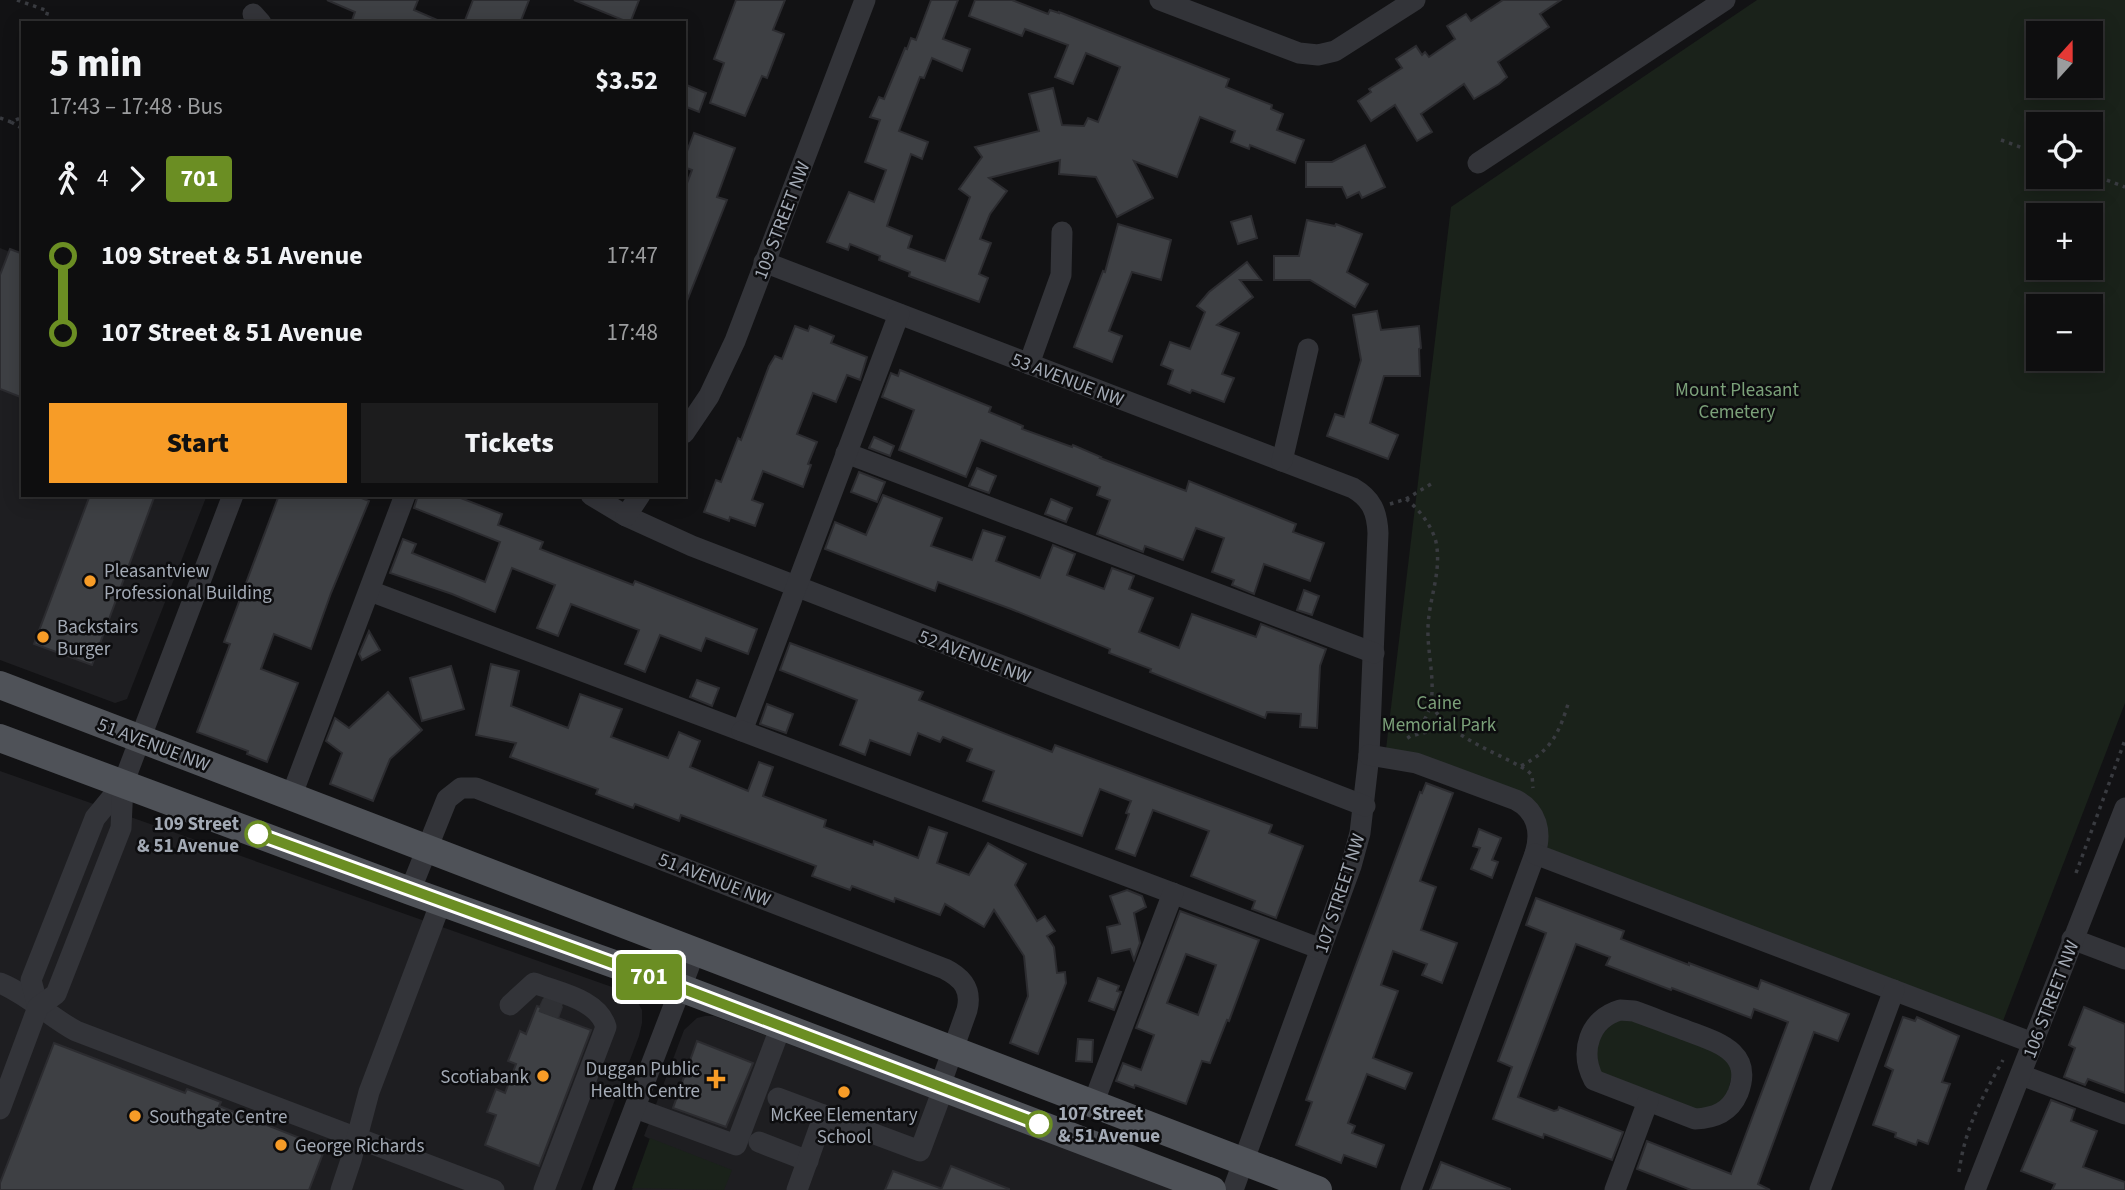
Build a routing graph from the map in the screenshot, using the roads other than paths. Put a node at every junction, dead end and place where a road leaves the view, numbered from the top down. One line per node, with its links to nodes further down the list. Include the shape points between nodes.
1 (865, 0): 7 (street, 109 STREET NW)
2 (1160, 0): 3 (street, via 1299,53 1326,54)
3 (1415, 0)
4 (1725, 0): 5 (street)
5 (1478, 163)
6 (1062, 232): 10 (street, via 1061,275)
7 (764, 262): 8 (street, 53 AVENUE NW); 11 (street, 109 STREET NW, via 724,368)
8 (899, 314): 10 (street, 53 AVENUE NW); 12 (street)
9 (1308, 349): 13 (street)
10 (1029, 364): 13 (street, 53 AVENUE NW)
11 (686, 430)
12 (846, 453): 20 (street); 22 (street)
13 (1282, 461): 18 (street, 53 AVENUE NW, via 1353,488)
14 (232, 497): 26 (street)
15 (404, 497): 21 (street)
16 (594, 497): 19 (street, 52 AVENUE NW)
17 (639, 497): 19 (street)
18 (1370, 500): 22 (street, 107 STREET NW, via 1378,533)
19 (626, 516): 20 (street, 52 AVENUE NW)
20 (796, 587): 24 (street); 30 (street, 52 AVENUE NW)
21 (370, 591): 24 (street); 29 (street)
22 (1374, 653): 27 (street, 107 STREET NW)
23 (0, 685): 26 (main road, 51 AVENUE NW)
24 (742, 731): 35 (street)
25 (0, 738): 28 (main road)
26 (140, 739): 28 (street); 29 (main road, 51 AVENUE NW)
27 (1369, 755): 30 (street, 107 STREET NW); 33 (street, via 1416,763 1516,800 1538,825)
28 (123, 784): 34 (main road); 44 (street, via 121,828 56,994)
29 (291, 796): 32 (main road, 51 AVENUE NW)
30 (1365, 806): 38 (street, 107 STREET NW, via 1356,850)
31 (2125, 808): 37 (street, 106 STREET NW)
32 (427, 849): 34 (street, 51 AVENUE NW); 39 (main road, 51 AVENUE NW); 48 (street, 51 AVENUE NW, via 447,799 461,789 483,789 955,974 967,987 969,1001)
33 (1535, 854): 43 (street); 70 (street)
34 (410, 891): 36 (main road)
35 (1173, 893): 38 (street); 53 (street)
36 (441, 902): 42 (main road); 58 (street, via 369,1092)
37 (2073, 939): 40 (street); 47 (street, 106 STREET NW)
38 (1321, 949): 61 (street, 107 STREET NW)
39 (695, 951): 42 (street); 48 (main road, 51 AVENUE NW)
40 (2125, 959)
41 (0, 983): 44 (street)
42 (681, 988): 45 (main road); 54 (street)
43 (1895, 990): 47 (street); 72 (street)
44 (38, 1007): 55 (street); 58 (street, via 76,1031)
45 (781, 1026): 50 (main road); 54 (street, via 736,1145)
46 (606, 1027): 46 (street, via 592,1006 534,984 534,1003); 64 (street)
47 (2033, 1043): 49 (street, 106 STREET NW)
48 (953, 1050): 50 (street, 51 AVENUE NW); 53 (main road, 51 AVENUE NW)
49 (2021, 1075): 56 (street); 73 (street, 106 STREET NW)
50 (940, 1086): 57 (street, 51 AVENUE NW, via 920,1151); 67 (main road)
51 (778, 1098): 57 (street)
52 (1648, 1101): 52 (street, via 1695,1119 1709,1118 1734,1104 1743,1080 1742,1068 1722,1044 1634,1011 1606,1014 1586,1052 1587,1067 1594,1080); 71 (street)
53 (1093, 1104): 61 (main road, 51 AVENUE NW)
54 (635, 1108): 65 (street)
55 (0, 1109)
56 (2125, 1114)
57 (824, 1115): 60 (street)
58 (357, 1137): 62 (street); 63 (street)
59 (760, 1142): 60 (street)
60 (808, 1161): 66 (street)
61 (1244, 1161): 68 (street, 107 STREET NW); 69 (main road, 51 AVENUE NW)
62 (349, 1188)
63 (494, 1190)
64 (544, 1190)
65 (603, 1190)
66 (797, 1190)
67 (1212, 1190)
68 (1233, 1190)
69 (1318, 1190)
70 (1411, 1190)
71 (1615, 1190)
72 (1820, 1190)
73 (1976, 1190)

